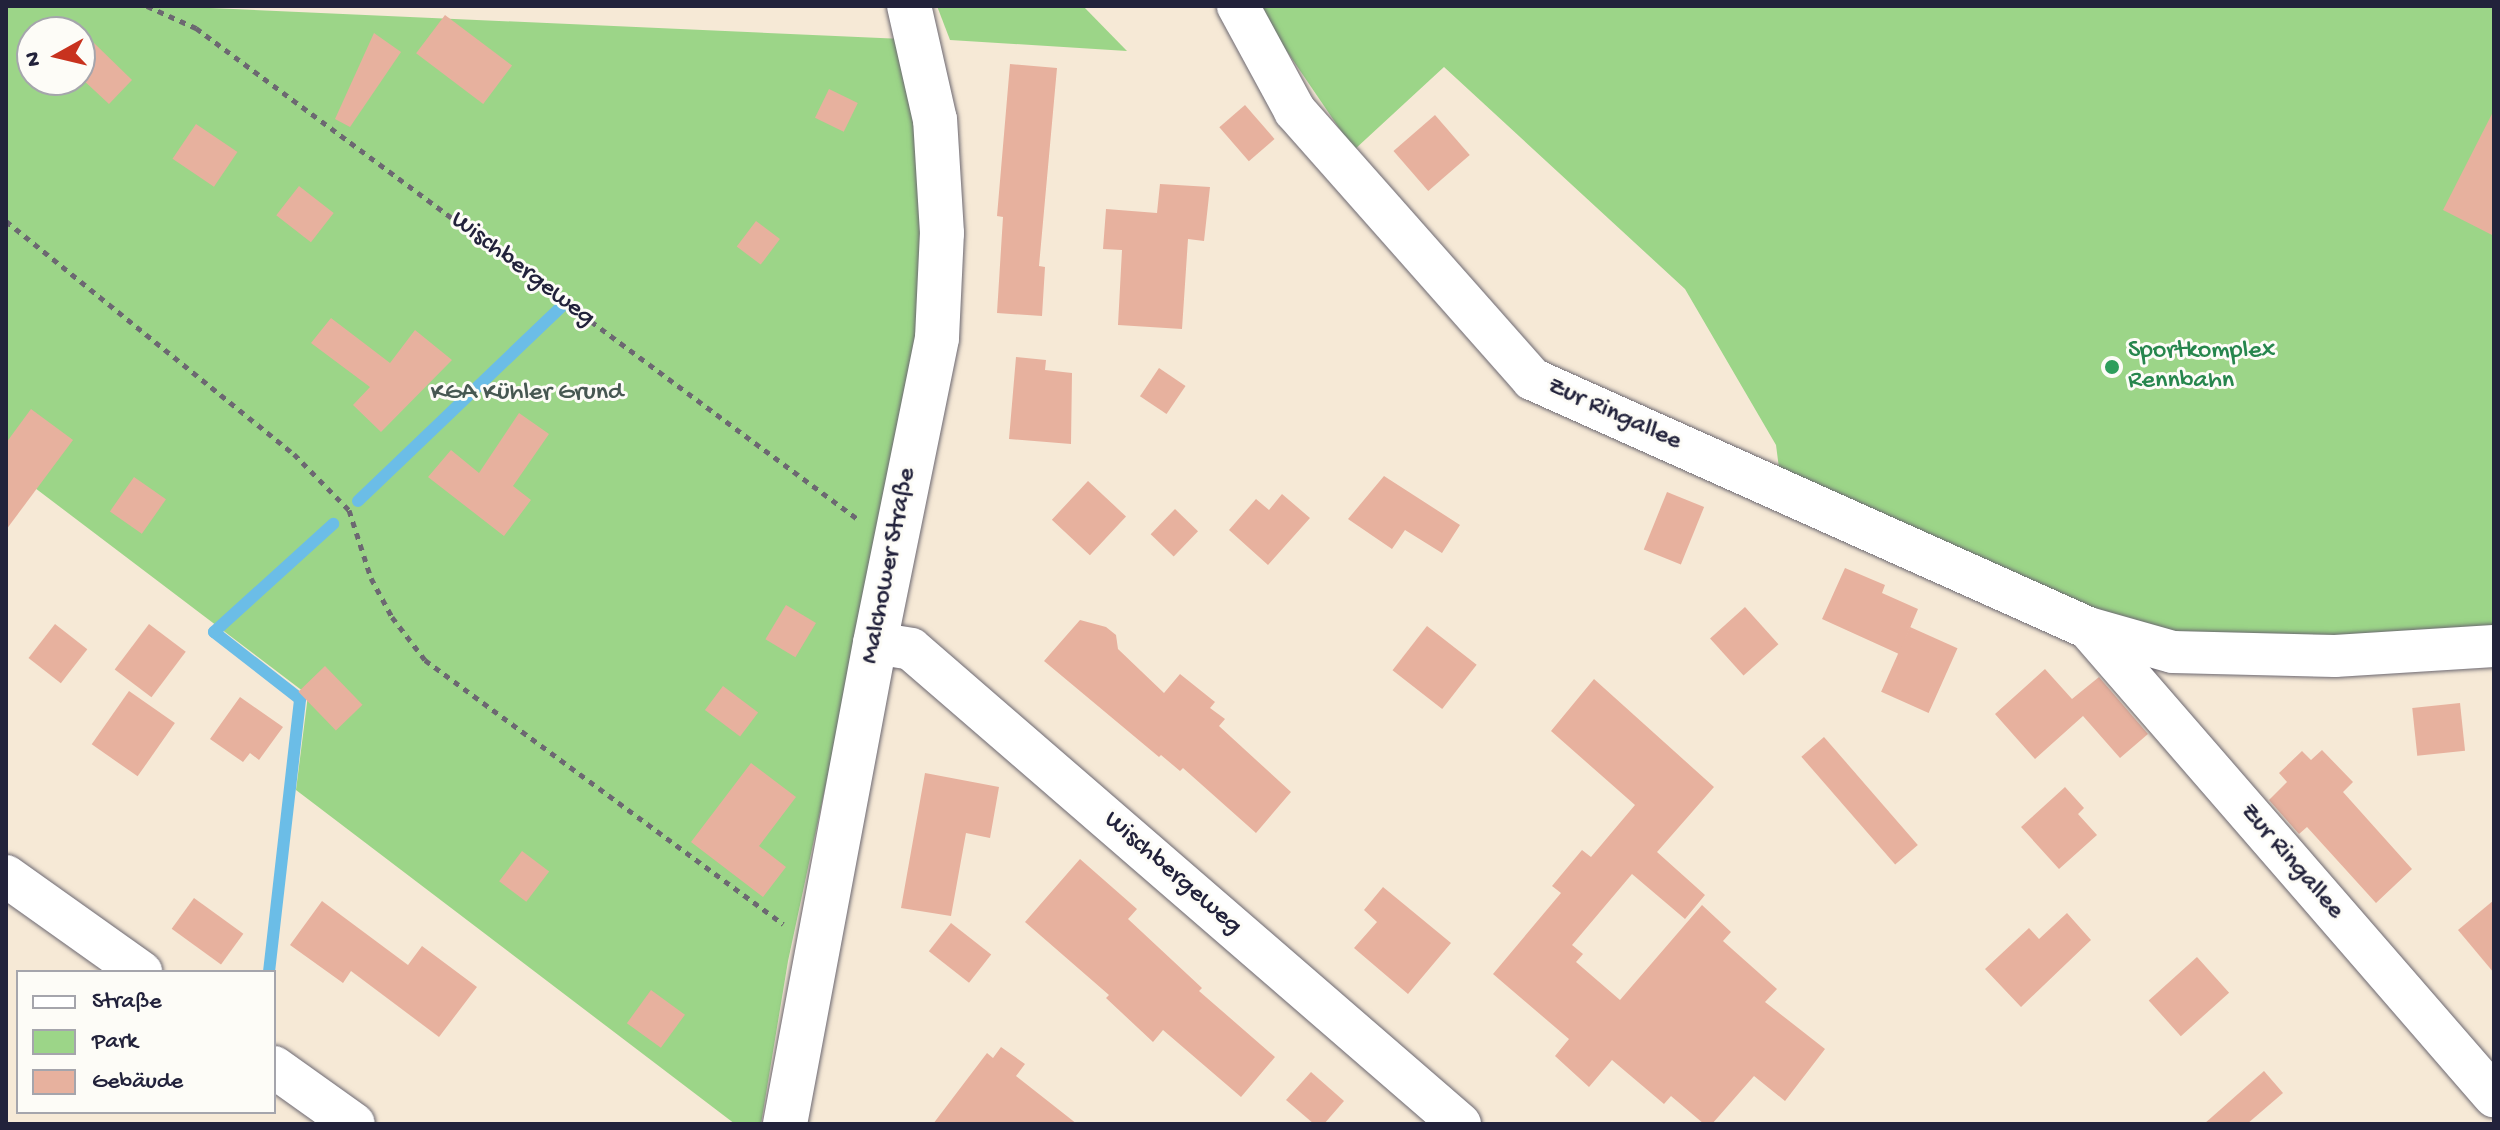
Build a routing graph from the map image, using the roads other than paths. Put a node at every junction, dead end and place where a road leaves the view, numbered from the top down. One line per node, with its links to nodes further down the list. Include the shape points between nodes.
1 (909, 6): 4 (street, Malchower Straße, via 935,120 942,233 937,338)
2 (1238, 6): 3 (street, Zur Ringallee, via 1295,111 1532,379)
3 (2088, 628): 5 (street, Zur Ringallee, via 2173,652 2248,656); 9 (street, Zur Ringallee)
4 (875, 643): 11 (street, Malchower Straße); 12 (street, Wischbergeweg, via 911,649)
5 (2494, 646)
6 (6, 876): 7 (street)
7 (138, 970)
8 (276, 1068): 10 (street)
9 (2494, 1096)
10 (354, 1124)
11 (785, 1124)
12 (1460, 1124)

